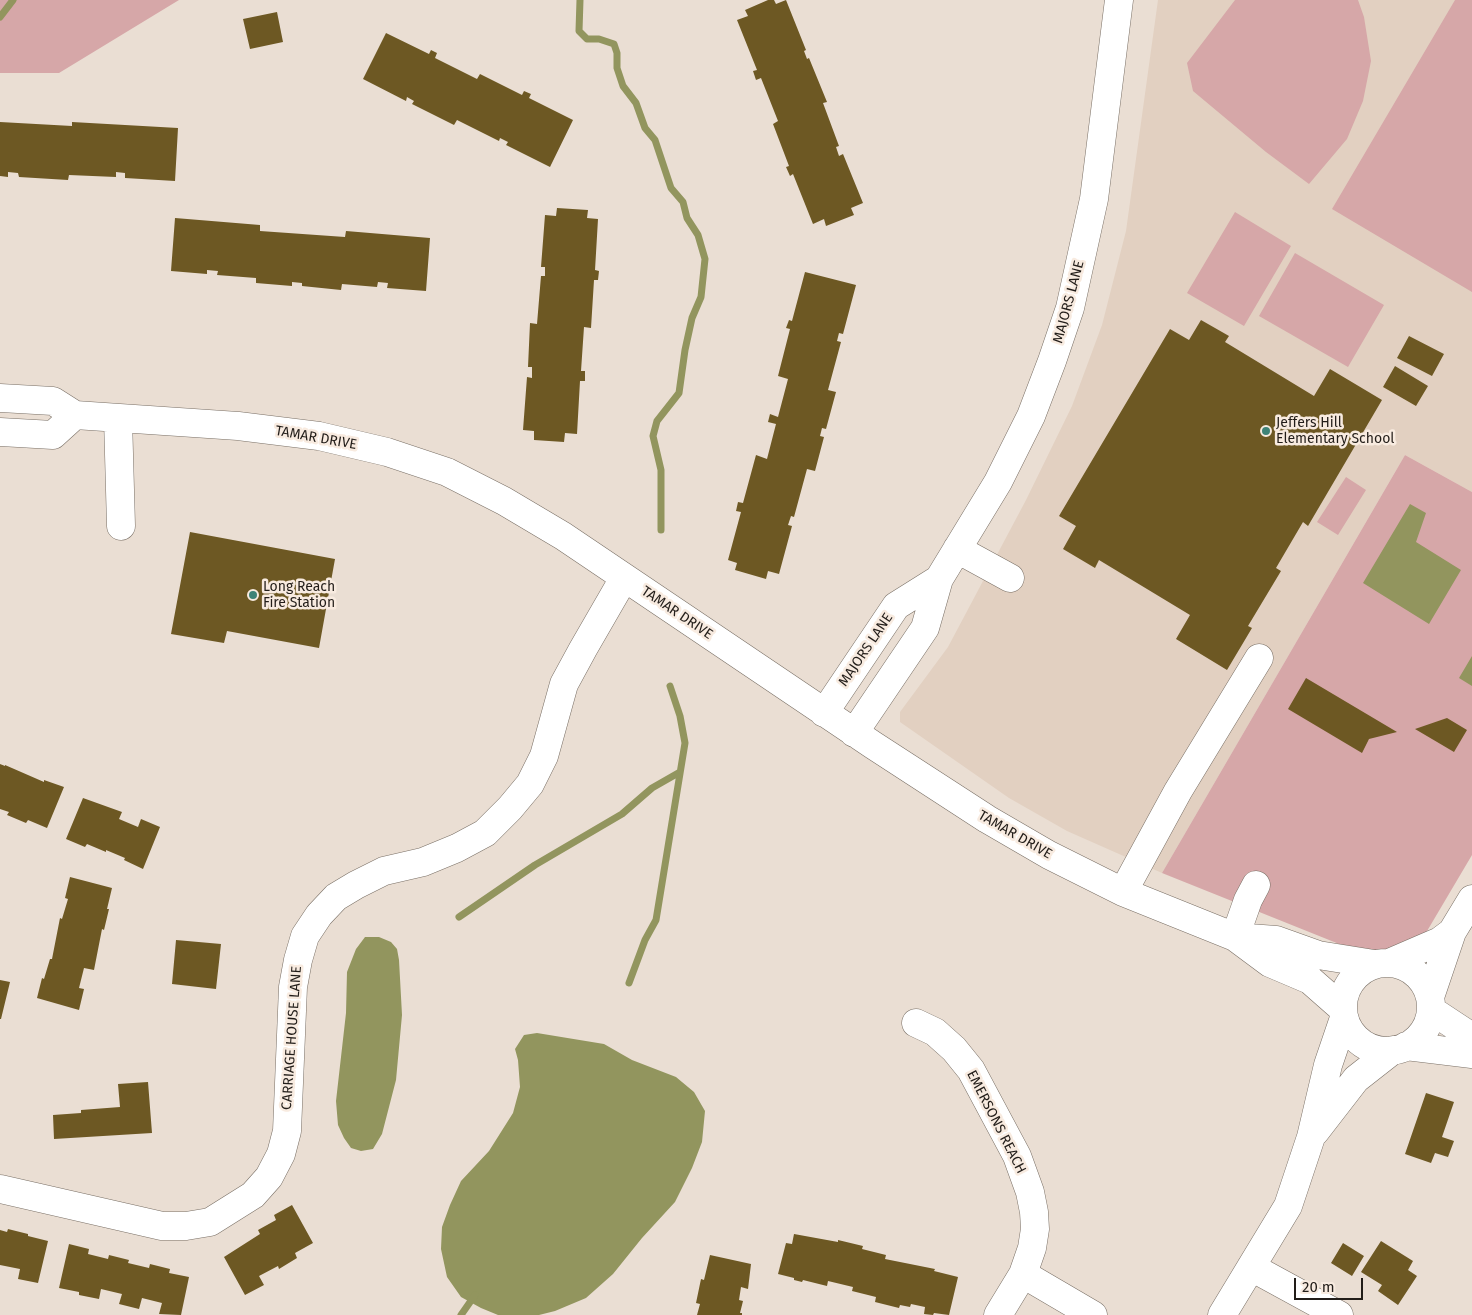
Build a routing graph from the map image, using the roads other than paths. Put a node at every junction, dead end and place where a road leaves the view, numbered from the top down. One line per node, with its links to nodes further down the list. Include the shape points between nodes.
1 (1119, 0): 7 (street, MAJORS LANE, via 1094,199 1070,308 1031,416 998,482)
2 (0, 398): 3 (street, via 53,401)
3 (75, 416): 4 (street, TAMAR DRIVE); 5 (street, via 53,435)
4 (118, 418): 6 (street); 8 (street, TAMAR DRIVE, via 238,426 319,436 387,452 447,472 504,501)
5 (0, 432)
6 (121, 526)
7 (957, 549): 9 (street, MAJORS LANE); 10 (street)
8 (624, 578): 12 (street, TAMAR DRIVE); 27 (street, CARRIAGE HOUSE LANE, via 564,684 544,756 530,784 510,808 485,833 457,848 423,862 384,871 336,897 305,936 293,987 286,1131 281,1154 253,1195 210,1222 162,1226)
9 (938, 578): 12 (street, MAJORS LANE, via 896,606); 13 (street, MAJORS LANE, via 926,628)
10 (1010, 578)
11 (1259, 658): 15 (street)
12 (824, 713): 13 (street, TAMAR DRIVE)
13 (854, 733): 15 (street, TAMAR DRIVE, via 987,820)
14 (1256, 885): 18 (street)
15 (1122, 892): 18 (street, TAMAR DRIVE)
16 (1472, 899): 17 (street)
17 (1452, 932): 19 (street, via 1440,941); 20 (street)
18 (1235, 937): 19 (street, TAMAR DRIVE, via 1276,940 1318,955); 21 (street, TAMAR DRIVE, via 1270,963 1310,980)
19 (1381, 964): 20 (street, via 1404,966 1417,974 1426,987); 21 (street, via 1360,972 1350,982 1344,997)
20 (1430, 1004): 23 (street); 24 (street, via 1425,1028 1417,1038)
21 (1343, 1014): 24 (street, via 1356,1037 1367,1045 1379,1050); 26 (street)
22 (916, 1023): 29 (street, EMERSONS REACH, via 935,1032 954,1048 971,1070 1017,1156 1030,1192 1035,1229)
23 (1472, 1037)
24 (1399, 1048): 25 (street); 26 (street, via 1356,1080)
25 (1472, 1054)
26 (1311, 1137): 28 (street, via 1288,1206)
27 (0, 1189)
28 (1251, 1266): 32 (street); 33 (street)
29 (1023, 1274): 30 (street, EMERSONS REACH); 31 (street)
30 (998, 1315)
31 (1093, 1315)
32 (1222, 1315)
33 (1339, 1315)

